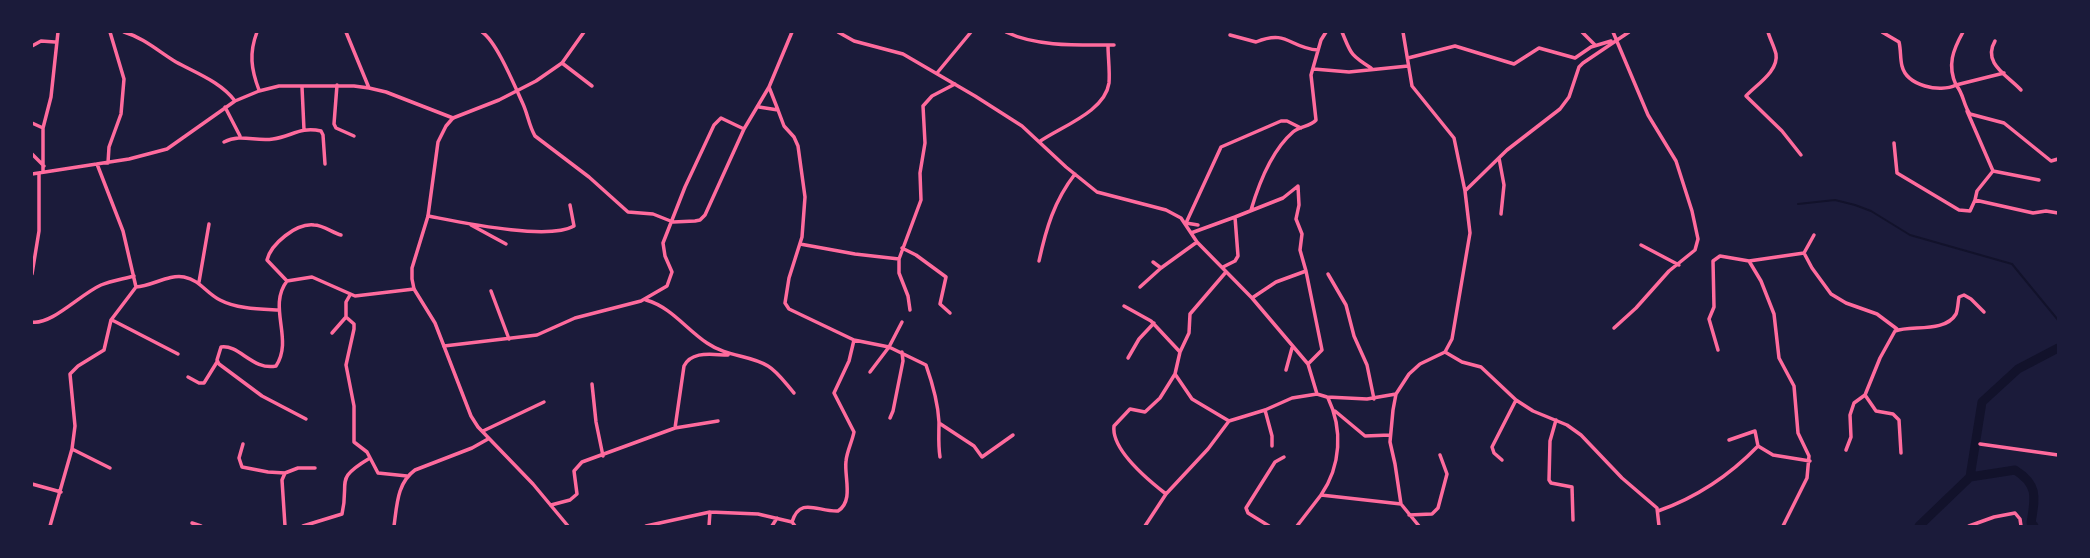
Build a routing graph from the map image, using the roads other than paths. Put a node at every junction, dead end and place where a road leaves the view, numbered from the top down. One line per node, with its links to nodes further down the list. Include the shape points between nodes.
1 (58, 32): 22 (street)
2 (110, 32): 67 (street, via 124,79 121,114)
3 (124, 32): 47 (street, via 200,74)
4 (257, 32): 45 (street, via 251,64)
5 (346, 32): 43 (street)
6 (482, 32): 46 (street, via 494,44)
7 (584, 32): 31 (street)
8 (792, 32): 42 (street)
9 (838, 32): 35 (street, via 903,54)
10 (971, 32): 35 (street)
11 (1006, 32): 25 (street, via 1082,46)
12 (1326, 32): 29 (street)
13 (1342, 32): 34 (street, via 1351,53)
14 (1403, 32): 30 (street)
15 (1582, 32): 27 (street)
16 (1613, 32): 23 (street)
17 (1629, 32): 23 (street)
18 (1768, 32): 64 (street, via 1776,61 1746,96)
19 (1882, 32): 39 (street, via 1899,43 1902,65 1910,78 1933,88)
20 (1963, 32): 39 (street, via 1953,50 1951,75)
21 (1230, 35): 29 (street, via 1256,42 1279,37)
22 (55, 41): 28 (street); 54 (street, via 51,97)
23 (1615, 41): 27 (street); 65 (street, via 1579,67 1560,109); 103 (street, via 1648,114 1676,161 1692,211 1698,239 1695,250)
24 (1996, 41): 36 (street, via 1990,58)
25 (1108, 45): 26 (street); 61 (street, via 1105,95 1085,116)
26 (1114, 45)
27 (1595, 45): 30 (street, via 1575,58 1537,48 1514,64 1455,46)
28 (32, 46)
29 (1318, 50): 33 (street)
30 (1407, 58): 32 (street)
31 (562, 63): 40 (street); 46 (street)
32 (1408, 65): 34 (street); 76 (street, via 1415,92 1454,138)
33 (1314, 69): 34 (street); 55 (street, via 1317,120)
34 (1373, 69)
35 (937, 73): 37 (street)
36 (2004, 74): 39 (street); 44 (street)
37 (955, 84): 61 (street, via 1022,126); 97 (street, via 923,106 921,200)
38 (337, 85): 41 (street); 43 (street); 58 (street, via 334,124)
39 (1956, 85): 50 (street)
40 (592, 86)
41 (302, 87): 45 (street); 57 (street)
42 (769, 87): 49 (street); 51 (street)
43 (369, 88): 52 (street)
44 (2021, 90)
45 (259, 91): 47 (street)
46 (516, 91): 52 (street); 84 (street, via 530,128 544,144 628,212)
47 (235, 101): 48 (street)
48 (225, 107): 59 (street); 67 (street, via 167,149)
49 (758, 107): 51 (street); 56 (street)
50 (1967, 109): 66 (street, via 1970,114 2004,123 2052,161); 71 (street)
51 (778, 110): 95 (street, via 798,146 805,197)
52 (453, 118): 82 (street, via 438,142)
53 (32, 123): 54 (street)
54 (43, 128): 70 (street)
55 (1301, 128): 79 (street, via 1293,132 1267,168); 86 (street, via 1281,121 1221,147)
56 (744, 129): 84 (street, via 705,215 700,220); 84 (street, via 725,119 716,121)
57 (304, 130): 59 (street, via 273,139); 69 (street, via 321,131)
58 (354, 136)
59 (240, 137): 60 (street)
60 (224, 142)
61 (1039, 142): 74 (street)
62 (1894, 143): 77 (street, via 1897,173 1959,210 1970,211)
63 (32, 154): 70 (street)
64 (1801, 155)
65 (1499, 158): 76 (street); 81 (street, via 1504,185)
66 (2059, 159)
67 (108, 163): 68 (street)
68 (97, 164): 72 (street); 109 (street, via 123,231)
69 (325, 164)
70 (44, 166): 72 (street)
71 (1993, 171): 75 (street); 77 (street)
72 (41, 173): 73 (street); 107 (street)
73 (32, 174)
74 (1075, 174): 86 (street, via 1097,192 1166,210); 100 (street, via 1061,193 1046,229)
75 (2039, 180)
76 (1465, 191): 140 (street, via 1469,243 1455,330)
77 (1975, 200): 80 (street, via 2033,214)
78 (570, 205): 85 (street, via 575,223 569,229 537,232)
79 (1251, 209): 83 (street); 106 (street, via 1299,187 1296,219)
80 (2059, 213)
81 (1501, 214)
82 (428, 216): 85 (street); 114 (street, via 412,268)
83 (1235, 218): 89 (street); 105 (street, via 1238,257)
84 (673, 222): 118 (street, via 663,247 672,272 670,282)
85 (470, 223): 94 (street)
86 (1186, 223): 88 (street); 90 (street)
87 (209, 224): 111 (street)
88 (1198, 225): 89 (street); 90 (street)
89 (1205, 227): 90 (street)
90 (1190, 231): 93 (street)
91 (1814, 234): 98 (street)
92 (341, 235): 110 (street, via 314,224 279,241 267,260)
93 (1197, 242): 104 (street); 105 (street)
94 (506, 244)
95 (800, 244): 99 (street); 133 (street, via 785,303)
96 (1641, 245): 103 (street)
97 (902, 248): 99 (street); 123 (street, via 946,277 940,304)
98 (1804, 253): 101 (street); 130 (street, via 1831,294 1877,314)
99 (898, 259): 121 (street)
100 (1039, 261)
101 (1749, 261): 137 (street, via 1720,256 1713,261 1714,307 1709,319); 187 (street, via 1775,319 1779,358 1794,386 1798,433)
102 (1153, 262): 104 (street)
103 (1679, 265): 129 (street)
104 (1160, 268): 113 (street)
105 (1225, 269): 117 (street); 139 (street, via 1190,314 1189,333)
106 (1306, 271): 117 (street); 145 (street, via 1322,349)
107 (32, 274)
108 (1328, 274): 156 (street, via 1346,306)
109 (134, 276): 112 (street); 126 (street, via 102,284 48,321)
110 (287, 281): 116 (street, via 312,277); 120 (street, via 280,292)
111 (199, 282): 112 (street, via 176,276); 120 (street, via 224,302)
112 (136, 287): 125 (street)
113 (1140, 287)
114 (414, 289): 116 (street); 134 (street)
115 (491, 291): 132 (street)
116 (350, 295): 124 (street)
117 (1252, 298): 136 (street)
118 (644, 299): 132 (street, via 587,314 537,335); 142 (street, via 662,305 706,342)
119 (1124, 306): 128 (street)
120 (279, 310): 144 (street, via 281,358 276,366 262,366 224,345)
121 (910, 310)
122 (1984, 312): 130 (street, via 1964,295 1959,297 1951,320)
123 (950, 313)
124 (346, 317): 131 (street); 185 (street, via 354,324 346,365 354,406 354,442)
125 (111, 320): 141 (street); 177 (street, via 104,350 69,374 75,426)
126 (32, 322)
127 (902, 322): 135 (street)
128 (1154, 323): 139 (street); 143 (street)
129 (1614, 328)
130 (1897, 330): 154 (street)
131 (332, 333)
132 (509, 339): 134 (street)
133 (854, 340): 135 (street); 203 (street, via 834,393 854,432 846,459 845,504 838,511 801,508)
134 (444, 346): 168 (street)
135 (889, 347): 138 (street); 147 (street)
136 (1292, 347): 145 (street); 146 (street)
137 (1718, 350)
138 (902, 352): 161 (street); 166 (street, via 926,365)
139 (1180, 352): 148 (street)
140 (1445, 352): 153 (street, via 1414,369); 157 (street, via 1480,367)
141 (178, 354)
142 (730, 355): 151 (street, via 761,362); 167 (street, via 687,360)
143 (1128, 358)
144 (218, 362): 149 (street, via 204,383); 162 (street, via 262,396)
145 (1308, 363): 152 (street)
146 (1286, 370)
147 (870, 372)
148 (1175, 374): 165 (street, via 1192,398); 194 (street, via 1145,412 1130,410 1113,428 1130,461)
149 (188, 377)
150 (592, 384): 182 (street)
151 (794, 393)
152 (1317, 394): 155 (street); 159 (street, via 1292,398)
153 (1396, 394): 156 (street); 170 (street)
154 (1865, 395): 178 (street, via 1851,410); 179 (street, via 1876,411 1899,420)
155 (1328, 397): 156 (street); 160 (street)
156 (1374, 399)
157 (1516, 400): 163 (street); 186 (street, via 1492,447)
158 (544, 402): 168 (street)
159 (1265, 410): 165 (street); 175 (street)
160 (1334, 410): 170 (street, via 1366,436); 195 (street, via 1337,457)
161 (890, 418)
162 (306, 419)
163 (1556, 420): 198 (street, via 1581,435); 202 (street, via 1550,440 1549,480 1572,487)
164 (718, 421): 167 (street)
165 (1229, 421): 194 (street)
166 (939, 423): 169 (street, via 974,446 982,457); 183 (street)
167 (675, 428): 182 (street)
168 (481, 432): 171 (street)
169 (1013, 435)
170 (1390, 435): 196 (street)
171 (488, 439): 191 (street); 197 (street)
172 (1729, 440): 176 (street, via 1755,431)
173 (243, 444): 190 (street, via 242,467)
174 (1980, 444): 181 (street)
175 (1272, 446)
176 (1758, 446): 187 (street, via 1773,455); 198 (street, via 1735,469 1689,500)
177 (72, 449): 188 (street); 193 (street)
178 (1846, 450)
179 (1901, 453)
180 (1440, 455): 200 (street, via 1447,474 1438,508 1432,514)
181 (2059, 455)
182 (603, 456): 197 (street, via 576,466 575,498)
183 (940, 457)
184 (1284, 457): 216 (street, via 1275,462 1246,508)
185 (370, 458): 191 (street, via 382,475); 208 (street, via 348,472 342,514)
186 (1502, 460)
187 (1810, 461): 220 (street, via 1801,493)
188 (110, 467)
189 (315, 468): 190 (street)
190 (285, 473): 207 (street)
191 (407, 476): 209 (street)
192 (32, 484): 193 (street)
193 (61, 492): 205 (street)
194 (1166, 494): 215 (street)
195 (1321, 495): 196 (street); 217 (street)
196 (1401, 504): 200 (street)
197 (550, 505): 210 (street)
198 (1658, 511): 219 (street)
199 (710, 512): 201 (street); 211 (street); 212 (street)
200 (1409, 515): 218 (street)
201 (777, 518): 203 (street); 213 (street)
202 (1573, 520)
203 (792, 522): 214 (street)
204 (192, 523): 206 (street)
205 (50, 527)
206 (201, 527)
207 (285, 527)
208 (303, 527)
209 (394, 527)
210 (568, 527)
211 (646, 527)
212 (709, 527)
213 (772, 527)
214 (796, 527)
215 (1145, 527)
216 (1269, 527)
217 (1297, 527)
218 (1419, 527)
219 (1659, 527)
220 (1783, 527)
221 (1969, 527): 222 (street, via 2015,513)
222 (2021, 527)

